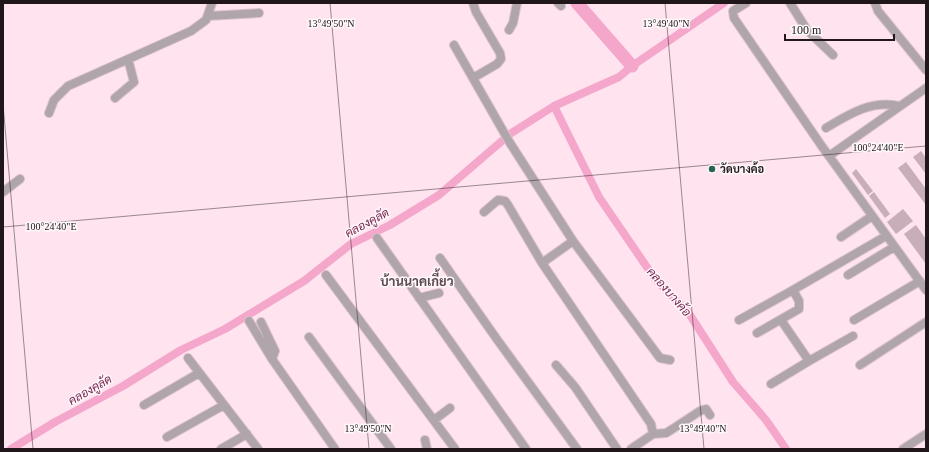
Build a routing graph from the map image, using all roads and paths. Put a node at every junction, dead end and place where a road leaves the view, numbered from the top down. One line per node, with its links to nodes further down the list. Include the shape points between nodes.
1 (212, 3): 8 (street)
2 (473, 3): 14 (street, via 500,53 497,64)
3 (517, 3): 9 (street)
4 (746, 3): 20 (street, via 733,11 734,18)
5 (790, 3): 11 (street, via 807,30)
6 (875, 3): 13 (street, via 878,11)
7 (259, 13): 8 (street)
8 (208, 16): 12 (street, via 191,31)
9 (509, 30)
10 (454, 45): 14 (street)
11 (833, 55)
12 (128, 59): 16 (street, via 134,82); 18 (street, via 68,86 54,100)
13 (926, 70)
14 (473, 78): 28 (street, via 510,143)
15 (926, 88): 17 (street)
16 (115, 98)
17 (899, 106): 19 (street, via 887,104 857,109); 20 (street)
18 (49, 113)
19 (826, 128)
20 (829, 156): 24 (street)
21 (20, 179): 22 (street)
22 (3, 192)
23 (484, 212): 31 (street, via 498,200 505,201)
24 (872, 216): 25 (street); 26 (street)
25 (886, 236): 29 (street); 35 (street)
26 (841, 237)
27 (377, 238): 38 (street)
28 (573, 241): 31 (street); 50 (street, via 660,358)
29 (894, 247): 32 (street); 34 (street)
30 (440, 258): 73 (street)
31 (542, 263): 62 (street, via 651,424)
32 (848, 274)
33 (326, 275): 60 (street)
34 (920, 281): 36 (street); 41 (street)
35 (793, 290): 39 (street); 40 (street, via 800,307)
36 (926, 290)
37 (439, 293): 38 (street)
38 (419, 298): 72 (street)
39 (739, 320)
40 (781, 320): 45 (street); 51 (street)
41 (854, 320)
42 (249, 321): 49 (street)
43 (261, 322): 49 (street, via 274,346)
44 (926, 322): 53 (street)
45 (757, 334)
46 (853, 336): 51 (street)
47 (309, 337): 69 (street)
48 (188, 358): 54 (street)
49 (272, 359): 68 (street)
50 (670, 360)
51 (809, 361): 55 (street)
52 (556, 365): 74 (street)
53 (860, 365)
54 (200, 373): 56 (street); 57 (street)
55 (771, 384)
56 (144, 405)
57 (224, 405): 61 (street); 64 (street)
58 (450, 408): 60 (street)
59 (710, 415): 62 (street, via 706,409 666,433)
60 (434, 420): 71 (street)
61 (247, 434): 66 (street); 67 (street)
62 (652, 434): 75 (street)
63 (926, 434): 76 (street)
64 (167, 436)
65 (425, 440): 70 (street)
66 (221, 449)
67 (258, 449)
68 (335, 449)
69 (391, 449)
70 (426, 449)
71 (455, 449)
72 (526, 449)
73 (577, 449)
74 (617, 449)
75 (631, 449)
76 (904, 449)

